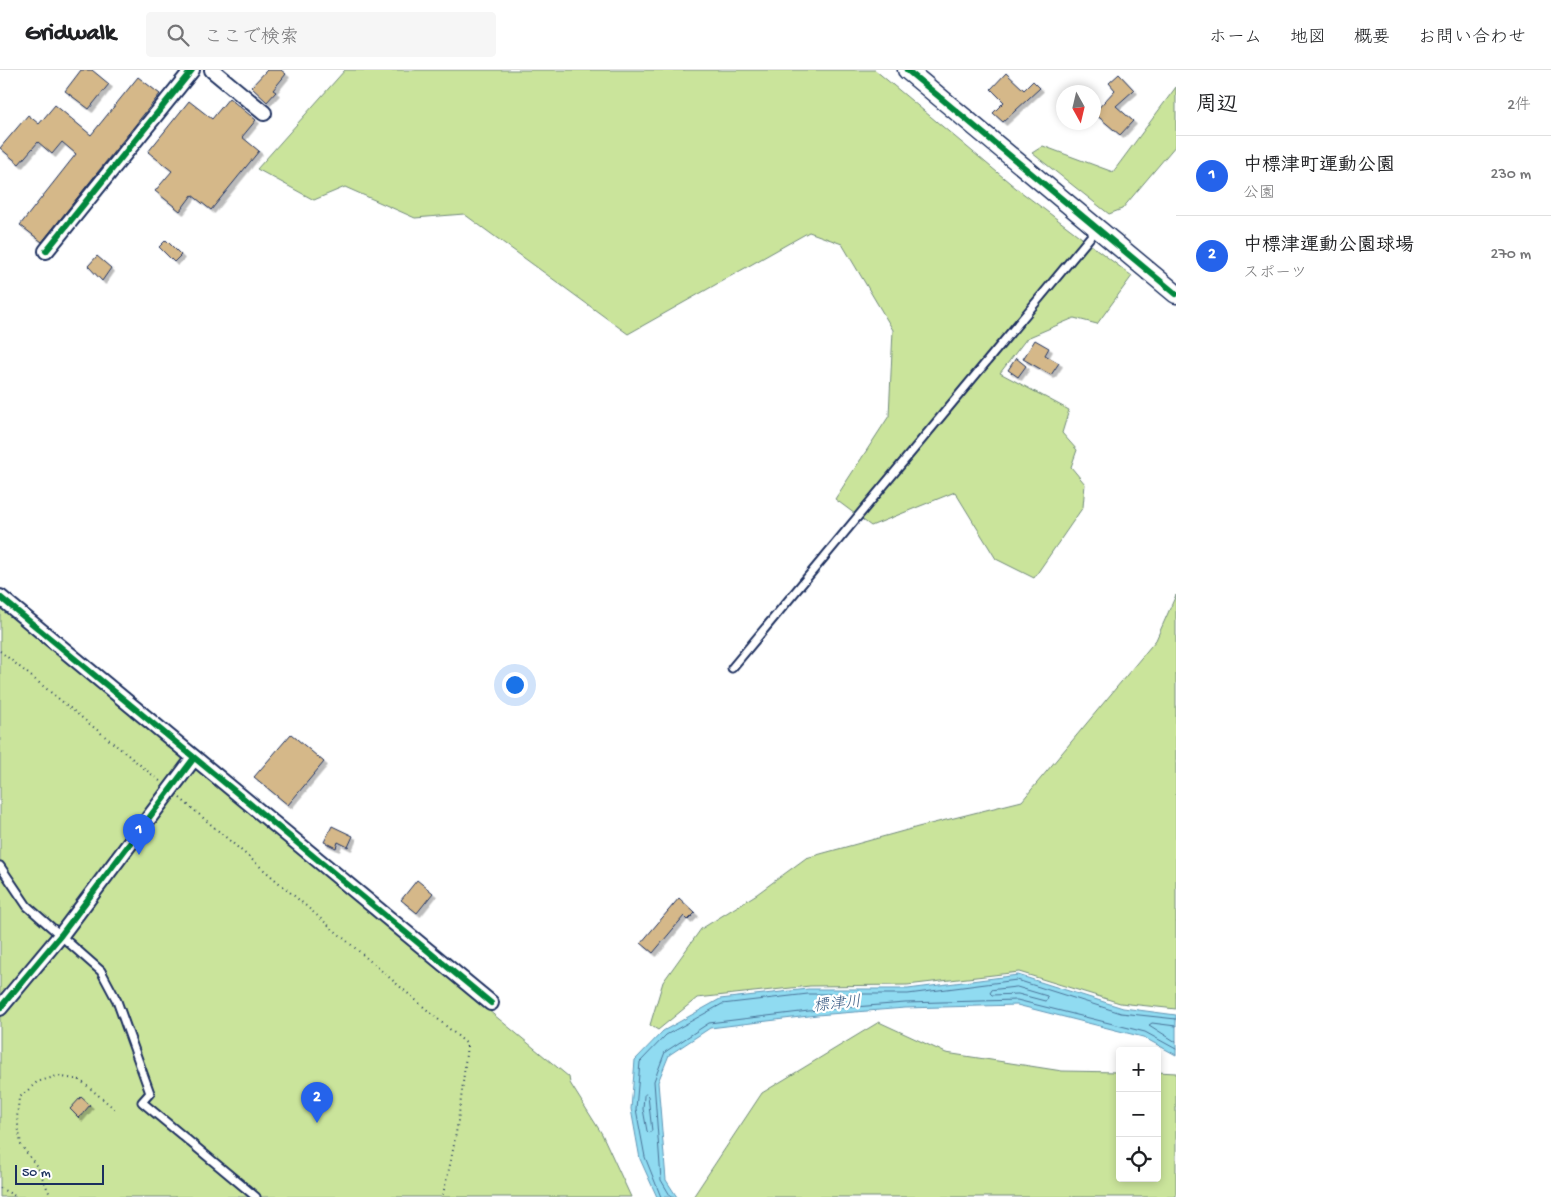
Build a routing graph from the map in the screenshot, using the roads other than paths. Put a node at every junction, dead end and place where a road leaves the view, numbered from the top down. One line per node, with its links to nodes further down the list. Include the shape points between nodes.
1 (192, 70): 6 (street)
2 (212, 70): 4 (street)
3 (907, 70): 5 (street)
4 (264, 113)
5 (1097, 228): 7 (street); 9 (lane)
6 (46, 251)
7 (1174, 288)
8 (0, 596): 10 (street)
9 (732, 668)
10 (194, 758): 12 (street); 13 (street)
11 (0, 866): 12 (lane, via 27,906)
12 (61, 936): 14 (street); 15 (lane, via 101,971 117,1001 150,1092 142,1102)
13 (491, 1003)
14 (0, 1008)
15 (256, 1197)

